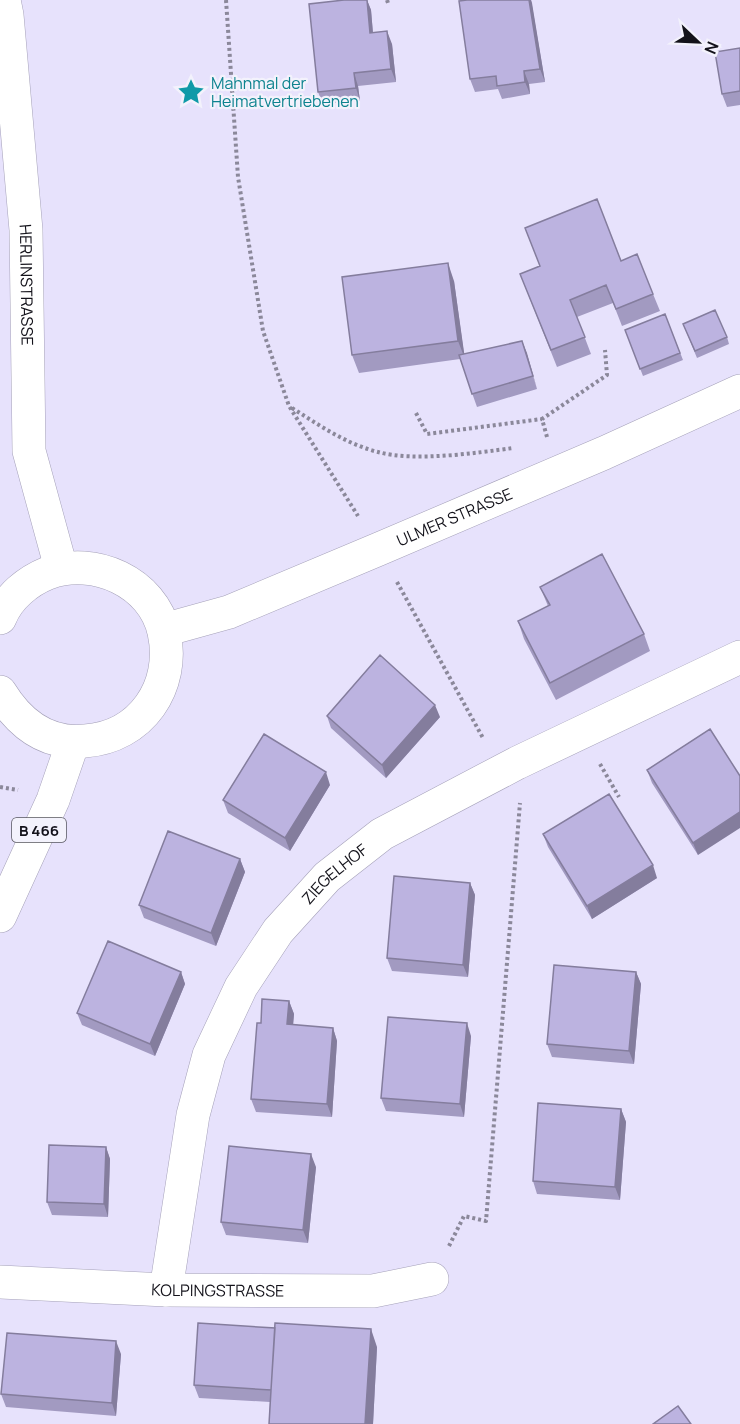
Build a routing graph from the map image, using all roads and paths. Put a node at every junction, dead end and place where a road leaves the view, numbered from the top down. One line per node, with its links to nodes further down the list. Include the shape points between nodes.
1 (4, 0): 11 (street, HERLINSTRASSE, via 26,231 29,452)
2 (226, 0): 5 (path, via 238,177 263,331)
3 (605, 350): 7 (path, via 607,375)
4 (740, 391): 9 (street, ULMER STRASSE)
5 (289, 406): 8 (path, via 336,436 379,453 425,456); 10 (path)
6 (416, 413): 7 (path, via 427,434)
7 (543, 419): 9 (path)
8 (518, 448)
9 (557, 472): 10 (street, ULMER STRASSE)
10 (379, 549): 13 (street, ULMER STRASSE, via 229,612); 17 (path)
11 (61, 568): 12 (street, via 37,577 16,593); 13 (street, via 88,567 113,574 135,587 152,606)
12 (0, 618)
13 (164, 630): 16 (street, via 167,658 161,686 148,710 126,729 101,740)
14 (740, 657): 17 (street, ZIEGELHOF)
15 (0, 692): 16 (street, via 28,726 49,737)
16 (73, 742): 18 (street, B 466, via 53,800)
17 (509, 768): 19 (path, via 521,796 486,1221 464,1216); 21 (street, ZIEGELHOF, via 382,834 327,876 278,931 241,987 208,1055 193,1115)
18 (0, 916)
19 (432, 1279): 21 (street, KOLPINGSTRASSE, via 373,1291)
20 (0, 1282): 21 (street, KOLPINGSTRASSE)
21 (166, 1290)

